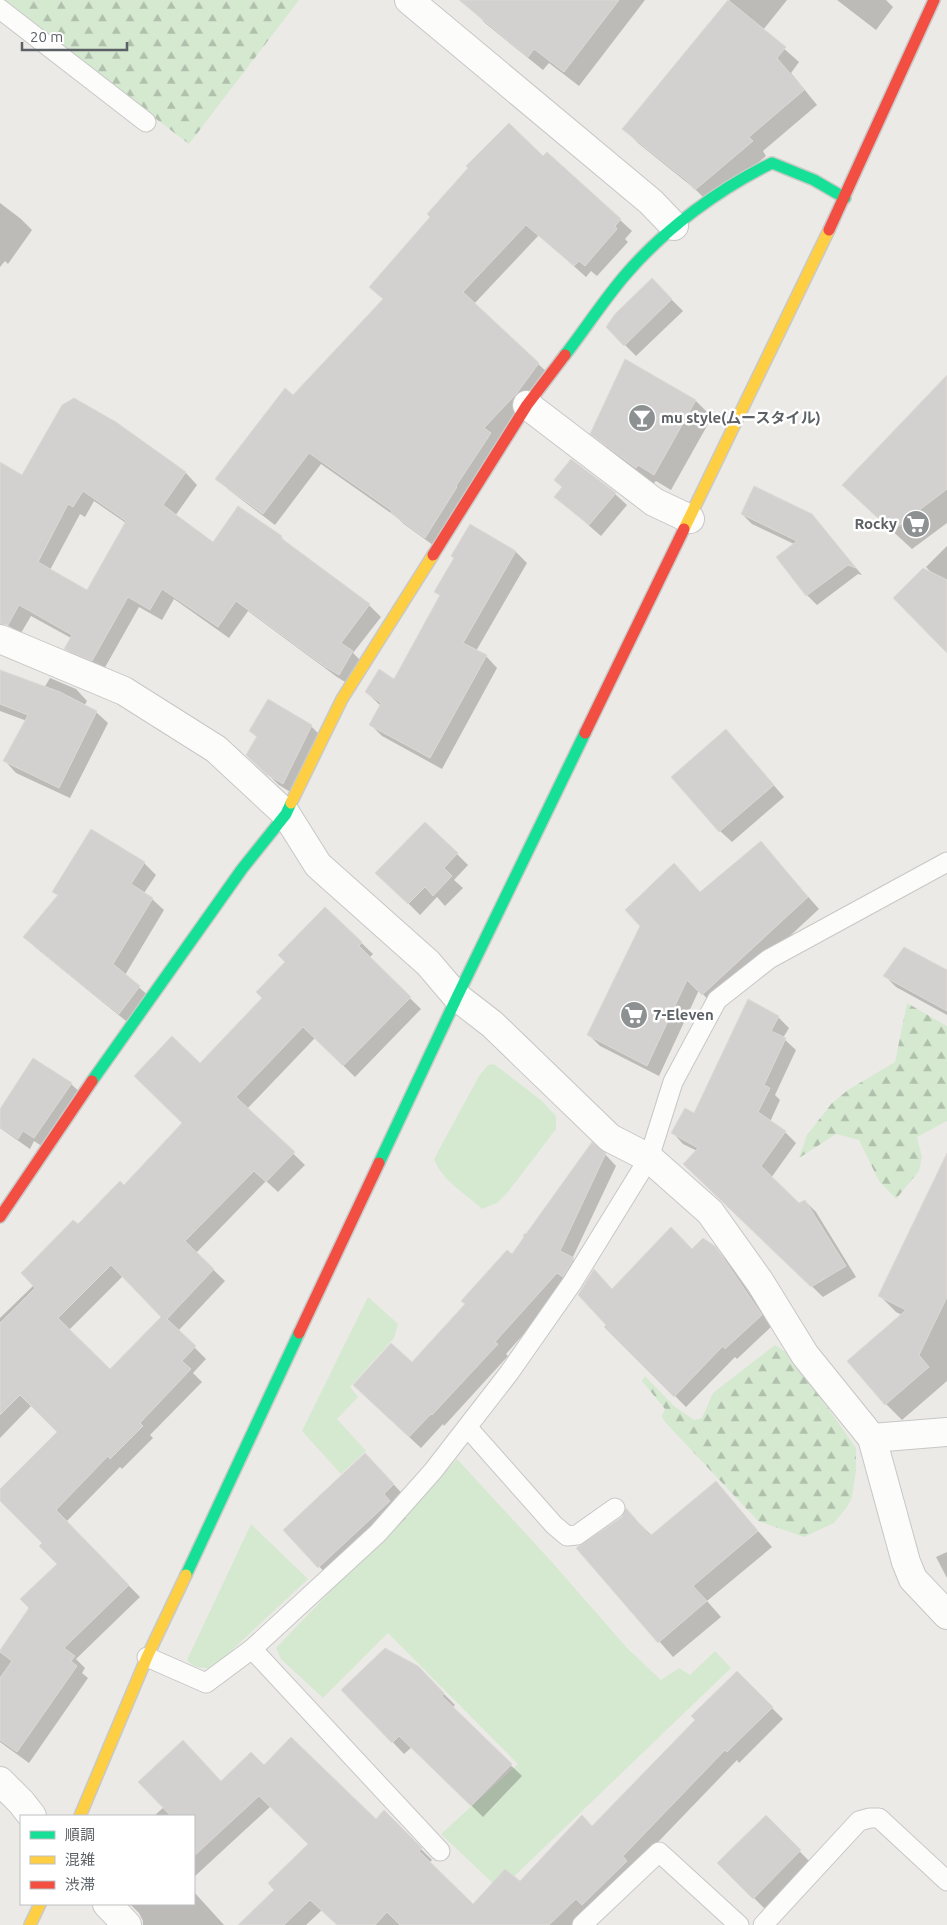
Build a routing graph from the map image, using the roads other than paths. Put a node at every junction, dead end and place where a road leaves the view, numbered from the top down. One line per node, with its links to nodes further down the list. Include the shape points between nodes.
1 (409, 0): 6 (street, via 651,202)
2 (934, 0): 5 (street)
3 (0, 9): 4 (lane)
4 (146, 122)
5 (845, 198): 6 (street, via 772,162); 8 (street)
6 (674, 226): 7 (street, via 628,272)
7 (527, 405): 8 (street, via 654,502); 10 (street, via 342,699)
8 (690, 519): 12 (street)
9 (0, 639): 10 (street, via 124,691 216,749)
10 (286, 814): 12 (street, via 318,865 428,963); 14 (street, via 175,963)
11 (947, 862): 13 (lane, via 769,958 717,1000 673,1082)
12 (457, 997): 13 (street, via 492,1024 610,1138); 21 (street)
13 (649, 1158): 15 (lane, via 572,1283); 17 (street, via 710,1212 760,1282 805,1355)
14 (0, 1218)
15 (468, 1428): 18 (lane, via 567,1536 577,1534); 20 (lane, via 378,1533)
16 (947, 1432): 17 (street)
17 (872, 1438): 19 (street, via 913,1579)
18 (615, 1508)
19 (947, 1615)
20 (252, 1649): 21 (lane, via 206,1683); 25 (lane)
21 (147, 1657): 24 (street)
22 (0, 1781): 23 (street)
23 (31, 1815)
24 (80, 1815)
25 (440, 1851)
26 (947, 1881): 33 (lane, via 879,1818 870,1818 858,1821)
27 (40, 1905): 29 (street)
28 (108, 1905): 30 (street)
29 (30, 1925)
30 (127, 1925)
31 (582, 1925): 32 (lane, via 659,1852)
32 (738, 1925)
33 (763, 1925)

